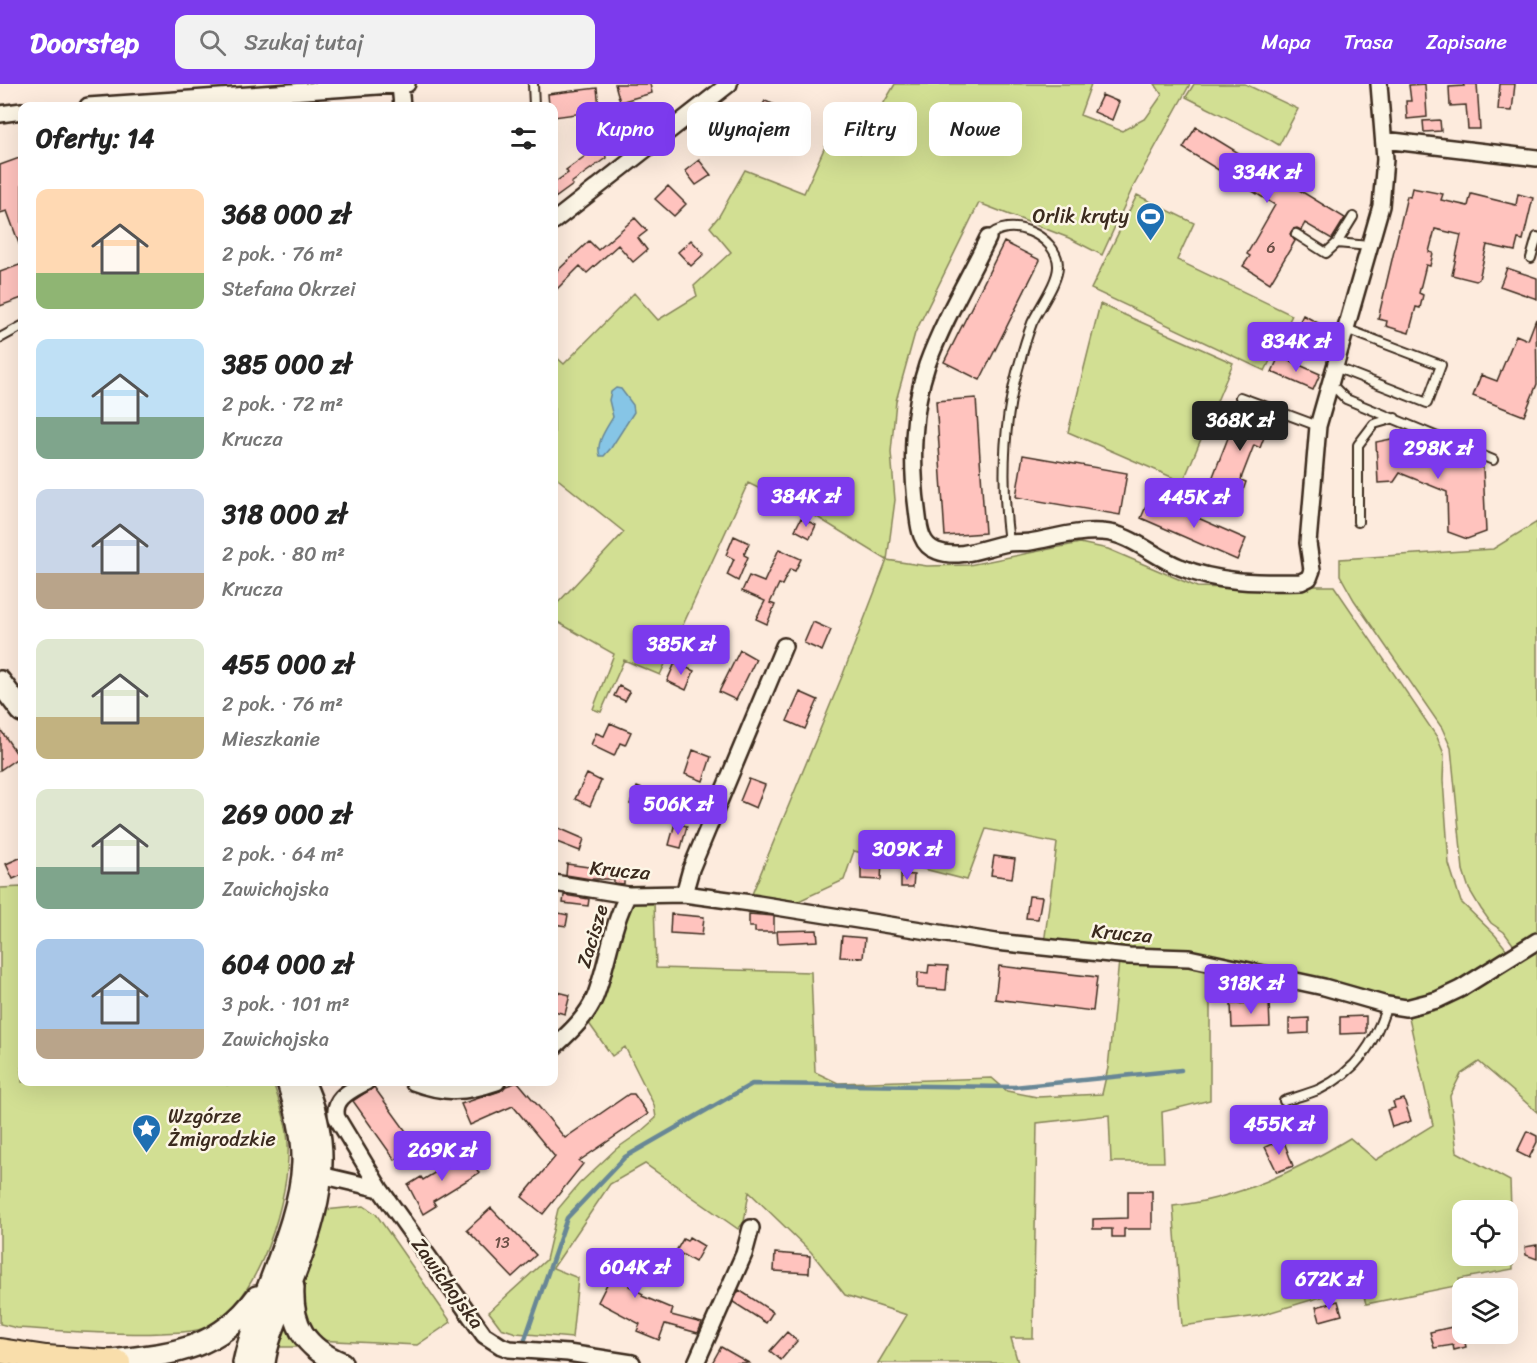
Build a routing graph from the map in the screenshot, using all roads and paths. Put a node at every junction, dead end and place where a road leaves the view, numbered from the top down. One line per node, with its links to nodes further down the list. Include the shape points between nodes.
1 (400, 84): 2 (street); 6 (street); 7 (street)
2 (407, 84)
3 (533, 84): 8 (lane)
4 (729, 84): 14 (street)
5 (1379, 84): 11 (street)
6 (145, 102)
7 (402, 102)
8 (534, 102)
9 (18, 112): 10 (street)
10 (0, 114)
11 (1384, 140): 12 (street); 19 (street, via 1380,206)
12 (1537, 158)
13 (1353, 217): 18 (lane)
14 (558, 218)
15 (1296, 234): 18 (lane, via 1326,253)
16 (1537, 237): 20 (lane)
17 (988, 238): 31 (lane, via 1003,228 1018,228 1046,242 1058,263 1057,275 1032,324 1011,397 1004,488); 31 (street, via 926,368 914,442 915,496 920,533 929,547 938,552 975,552)
18 (1337, 243): 19 (lane)
19 (1369, 246): 22 (street)
20 (1531, 258)
21 (18, 328): 23 (lane)
22 (1346, 329): 24 (street); 24 (lane, via 1441,365 1427,403)
23 (0, 339)
24 (1335, 367): 25 (street)
25 (1330, 383): 27 (lane, via 1346,399); 28 (street)
26 (1240, 397): 28 (lane)
27 (1395, 418): 29 (lane); 30 (lane, via 1374,424 1358,445)
28 (1318, 426): 31 (street, via 1308,543 1312,570 1309,578 1301,582 1247,581 1202,574 1157,557 1114,533 1083,532)
29 (1493, 460)
30 (1358, 522)
31 (1009, 543)
32 (784, 646): 36 (street)
33 (0, 682): 34 (street)
34 (18, 706)
35 (558, 885): 37 (street, Krucza)
36 (684, 894): 37 (street, Krucza); 39 (street, Krucza, via 996,942 1189,958)
37 (628, 895): 40 (street, Zacisze, via 592,1002)
38 (1537, 941): 39 (street, Krucza, via 1437,1000 1406,1008)
39 (1387, 1005): 46 (lane, via 1374,1040 1347,1070 1317,1090)
40 (558, 1043)
41 (289, 1086): 47 (street)
42 (305, 1086): 47 (street, via 321,1143)
43 (360, 1086): 48 (street, Zawichojska, via 338,1101 334,1111)
44 (426, 1086): 45 (street, via 464,1091)
45 (482, 1086)
46 (1284, 1101)
47 (311, 1175): 48 (street); 50 (street, via 312,1225); 51 (street)
48 (380, 1189): 57 (street, Zawichojska, via 491,1340 509,1349)
49 (751, 1228): 58 (street, via 744,1254)
50 (294, 1276): 55 (street); 56 (street, via 294,1310 302,1333 318,1352)
51 (270, 1279): 53 (street, via 222,1333 174,1352); 54 (street)
52 (0, 1351): 53 (main road)
53 (109, 1363)
54 (244, 1363)
55 (264, 1363)
56 (341, 1363)
57 (632, 1363)
58 (696, 1363)

